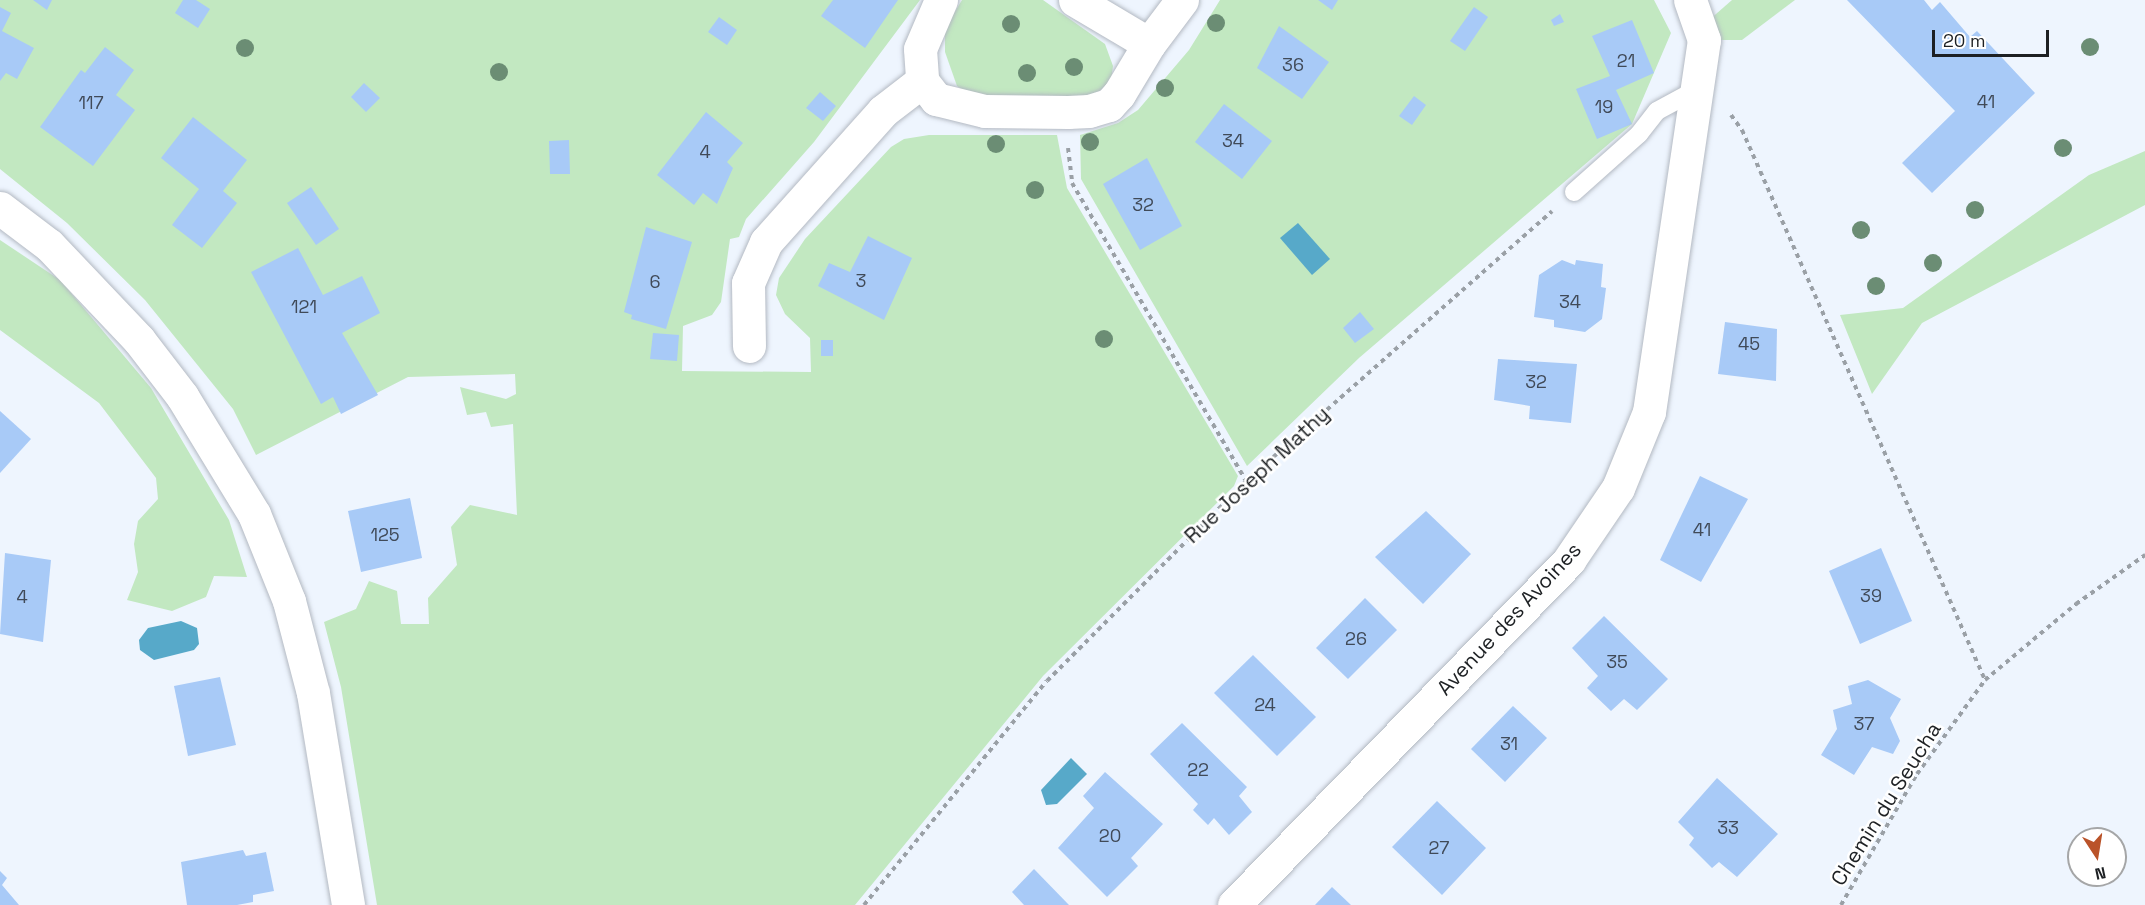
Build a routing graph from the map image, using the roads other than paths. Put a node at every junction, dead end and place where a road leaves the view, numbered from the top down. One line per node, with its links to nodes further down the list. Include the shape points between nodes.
1 (941, 0): 6 (street, via 920,49)
2 (1075, 0): 5 (street)
3 (1182, 0): 5 (street)
4 (1690, 0): 7 (street, Avenue des Avoines, via 1704,40)
5 (1149, 44): 6 (street, via 1128,82 1109,105 1068,112 985,111 950,105 936,99)
6 (922, 81): 10 (street, via 883,111 766,242 748,283)
7 (1695, 91): 8 (lane, via 1658,111 1639,134); 12 (street, Avenue des Avoines, via 1649,412 1618,488 1569,560)
8 (1574, 192)
9 (0, 208): 11 (street, via 49,245 139,340 182,396 254,514 289,601 313,693)
10 (749, 346)
11 (348, 905)
12 (1234, 905)

